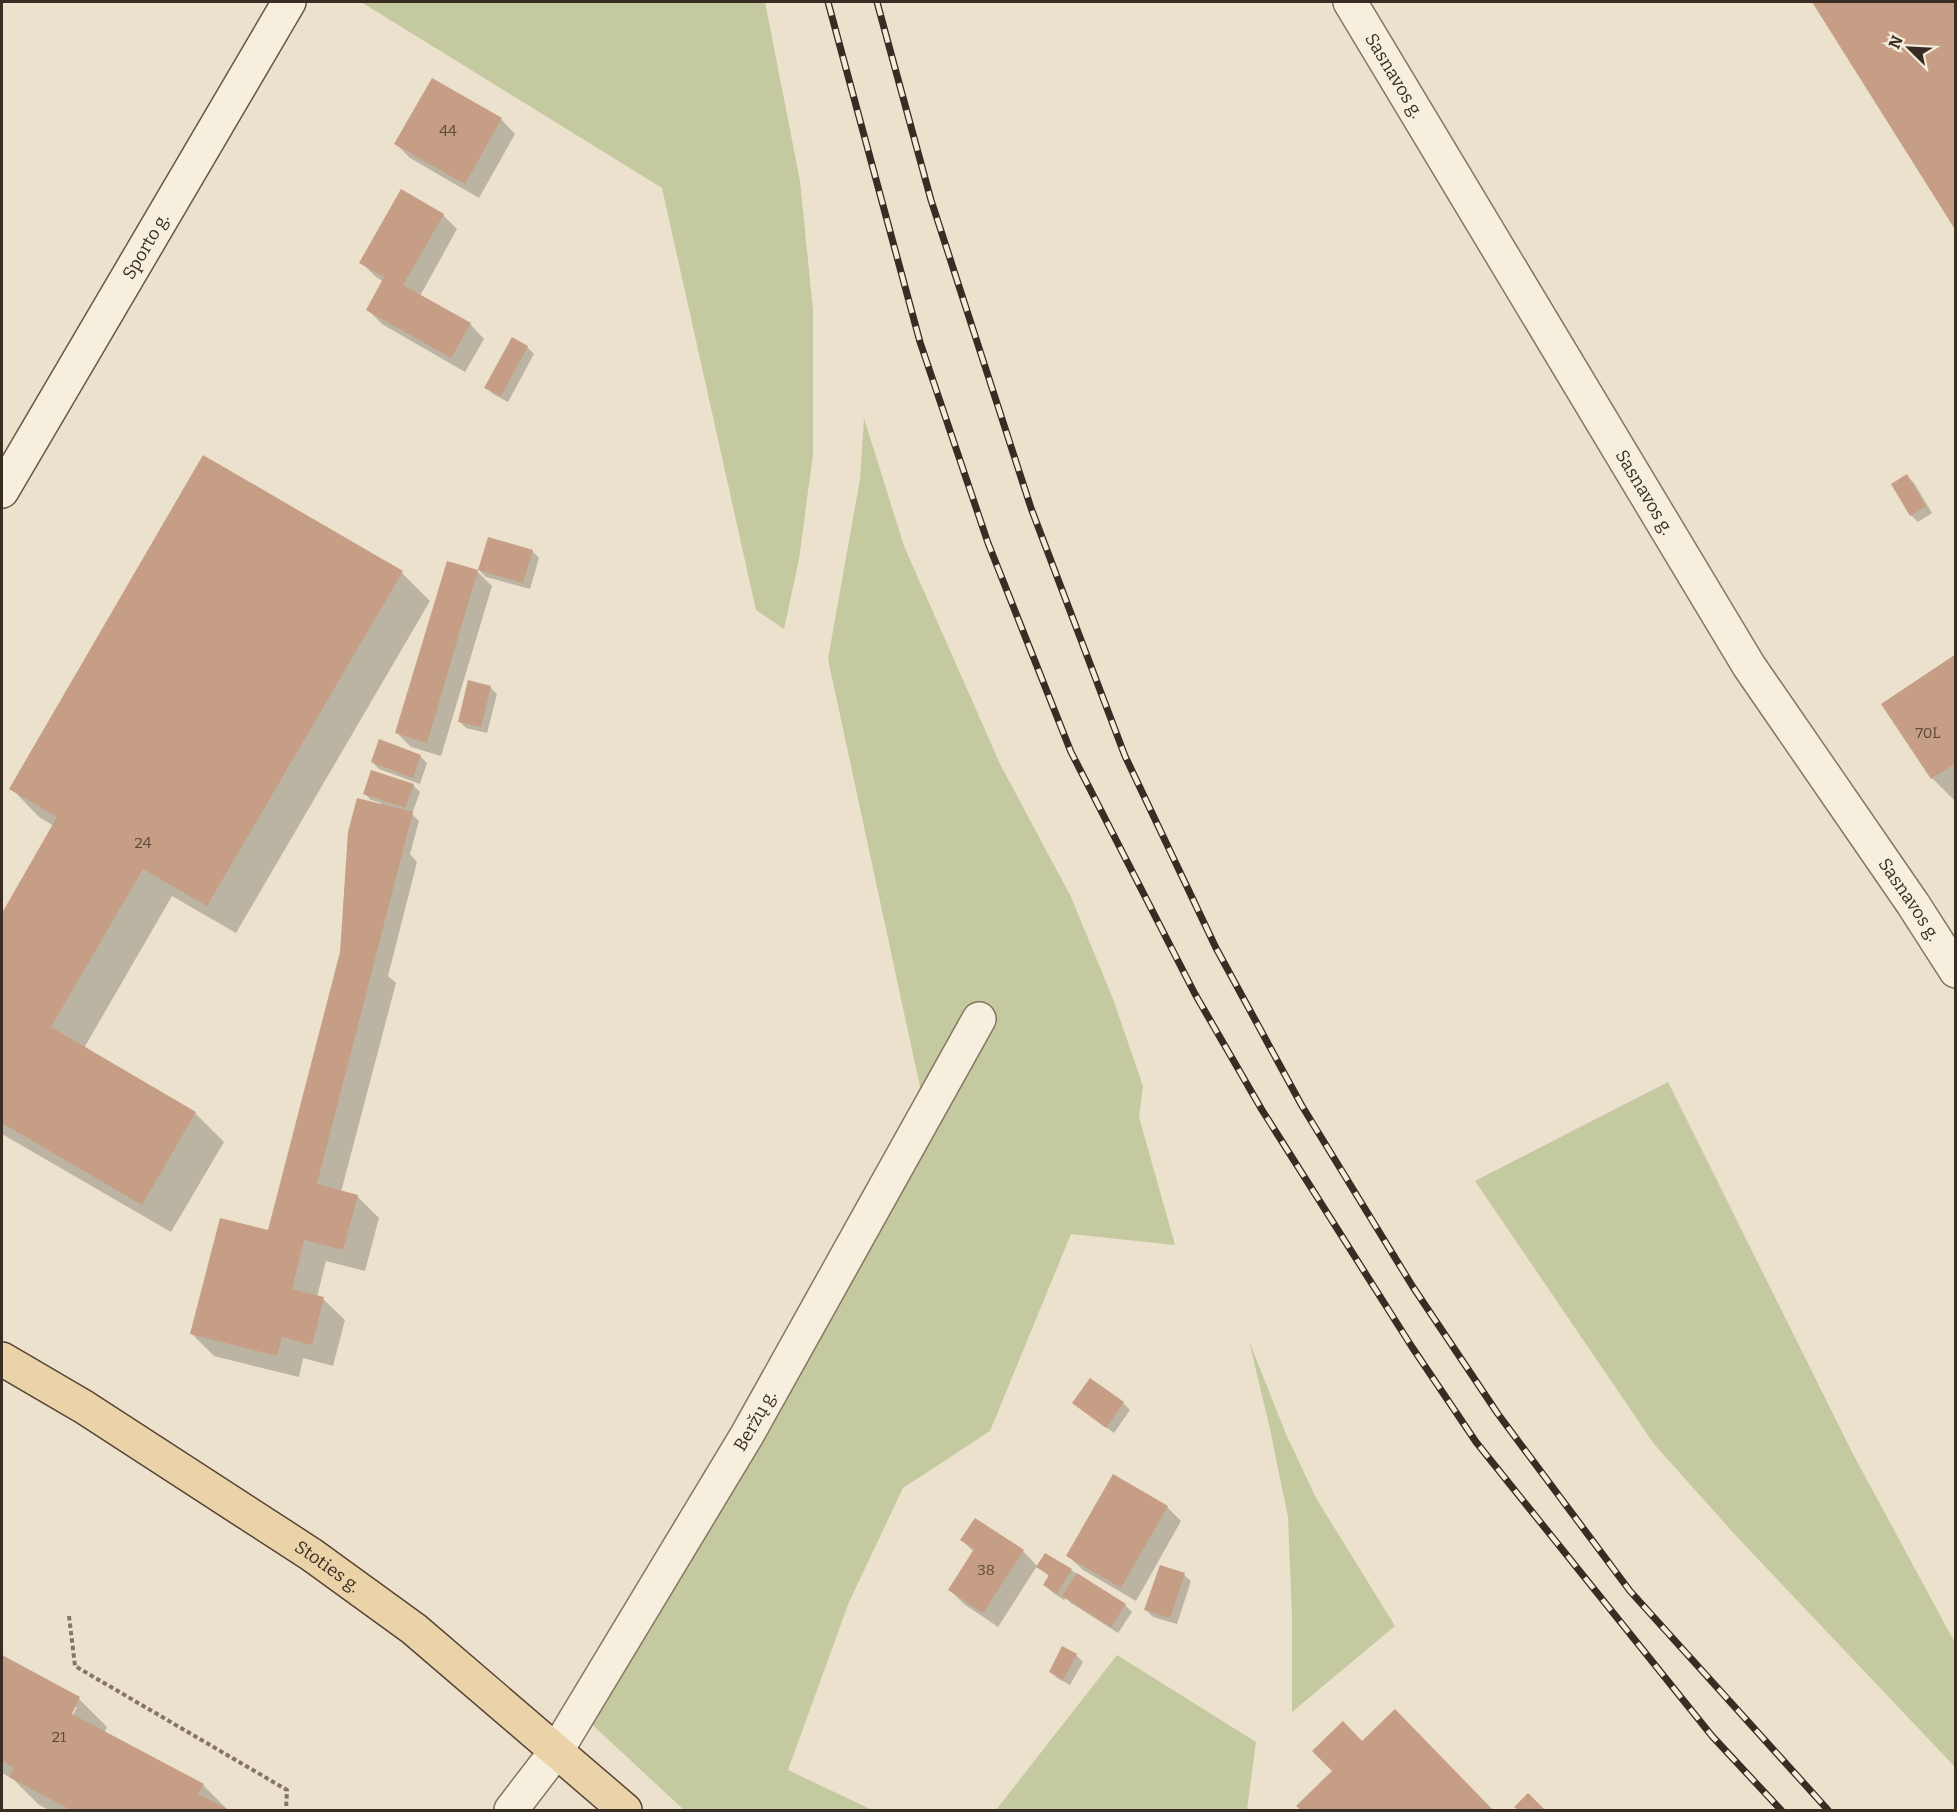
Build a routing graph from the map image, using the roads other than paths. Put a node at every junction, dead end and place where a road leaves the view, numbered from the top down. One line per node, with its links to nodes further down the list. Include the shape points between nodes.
1 (289, 2): 3 (street, Sporto g.)
2 (1350, 2): 4 (street, Sasnavos g., via 1749,666)
3 (2, 491)
4 (1956, 971)
5 (979, 1019): 7 (street, Beržų g., via 747,1435)
6 (2, 1359): 7 (main road, Stoties g., via 84,1407 312,1556 414,1629)
7 (556, 1750): 8 (street, Beržų g.); 9 (main road, Stoties g.)
8 (511, 1810)
9 (625, 1810)

